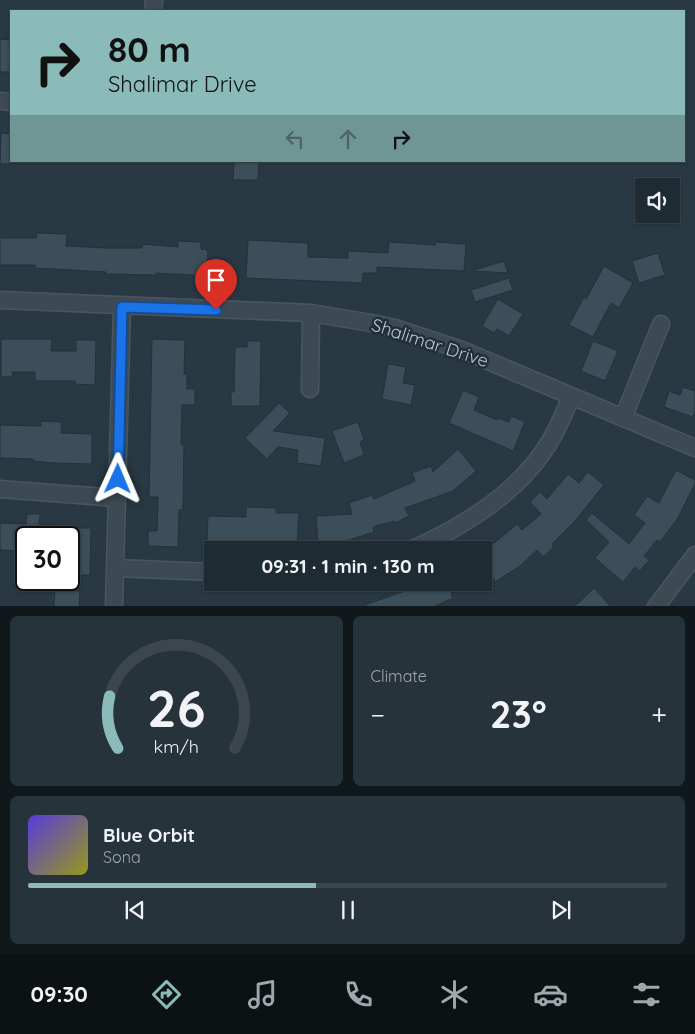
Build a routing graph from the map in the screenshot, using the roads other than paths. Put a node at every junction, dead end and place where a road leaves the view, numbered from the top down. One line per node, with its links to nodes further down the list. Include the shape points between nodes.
1 (0, 300): 2 (street, Shalimar Drive)
2 (122, 307): 3 (street, Shalimar Drive); 10 (street)
3 (311, 314): 5 (street); 6 (street, Shalimar Drive, via 371,323 421,336)
4 (661, 324): 7 (street)
5 (310, 389)
6 (571, 397): 7 (street, Shalimar Drive); 11 (street, via 542,454 511,488 488,507)
7 (623, 418): 8 (street, Shalimar Drive)
8 (695, 448)
9 (0, 489): 10 (street)
10 (117, 498): 13 (street)
11 (428, 541)
12 (695, 555): 16 (street)
13 (115, 568): 14 (street); 15 (street)
14 (204, 572)
15 (114, 606)
16 (656, 606)

